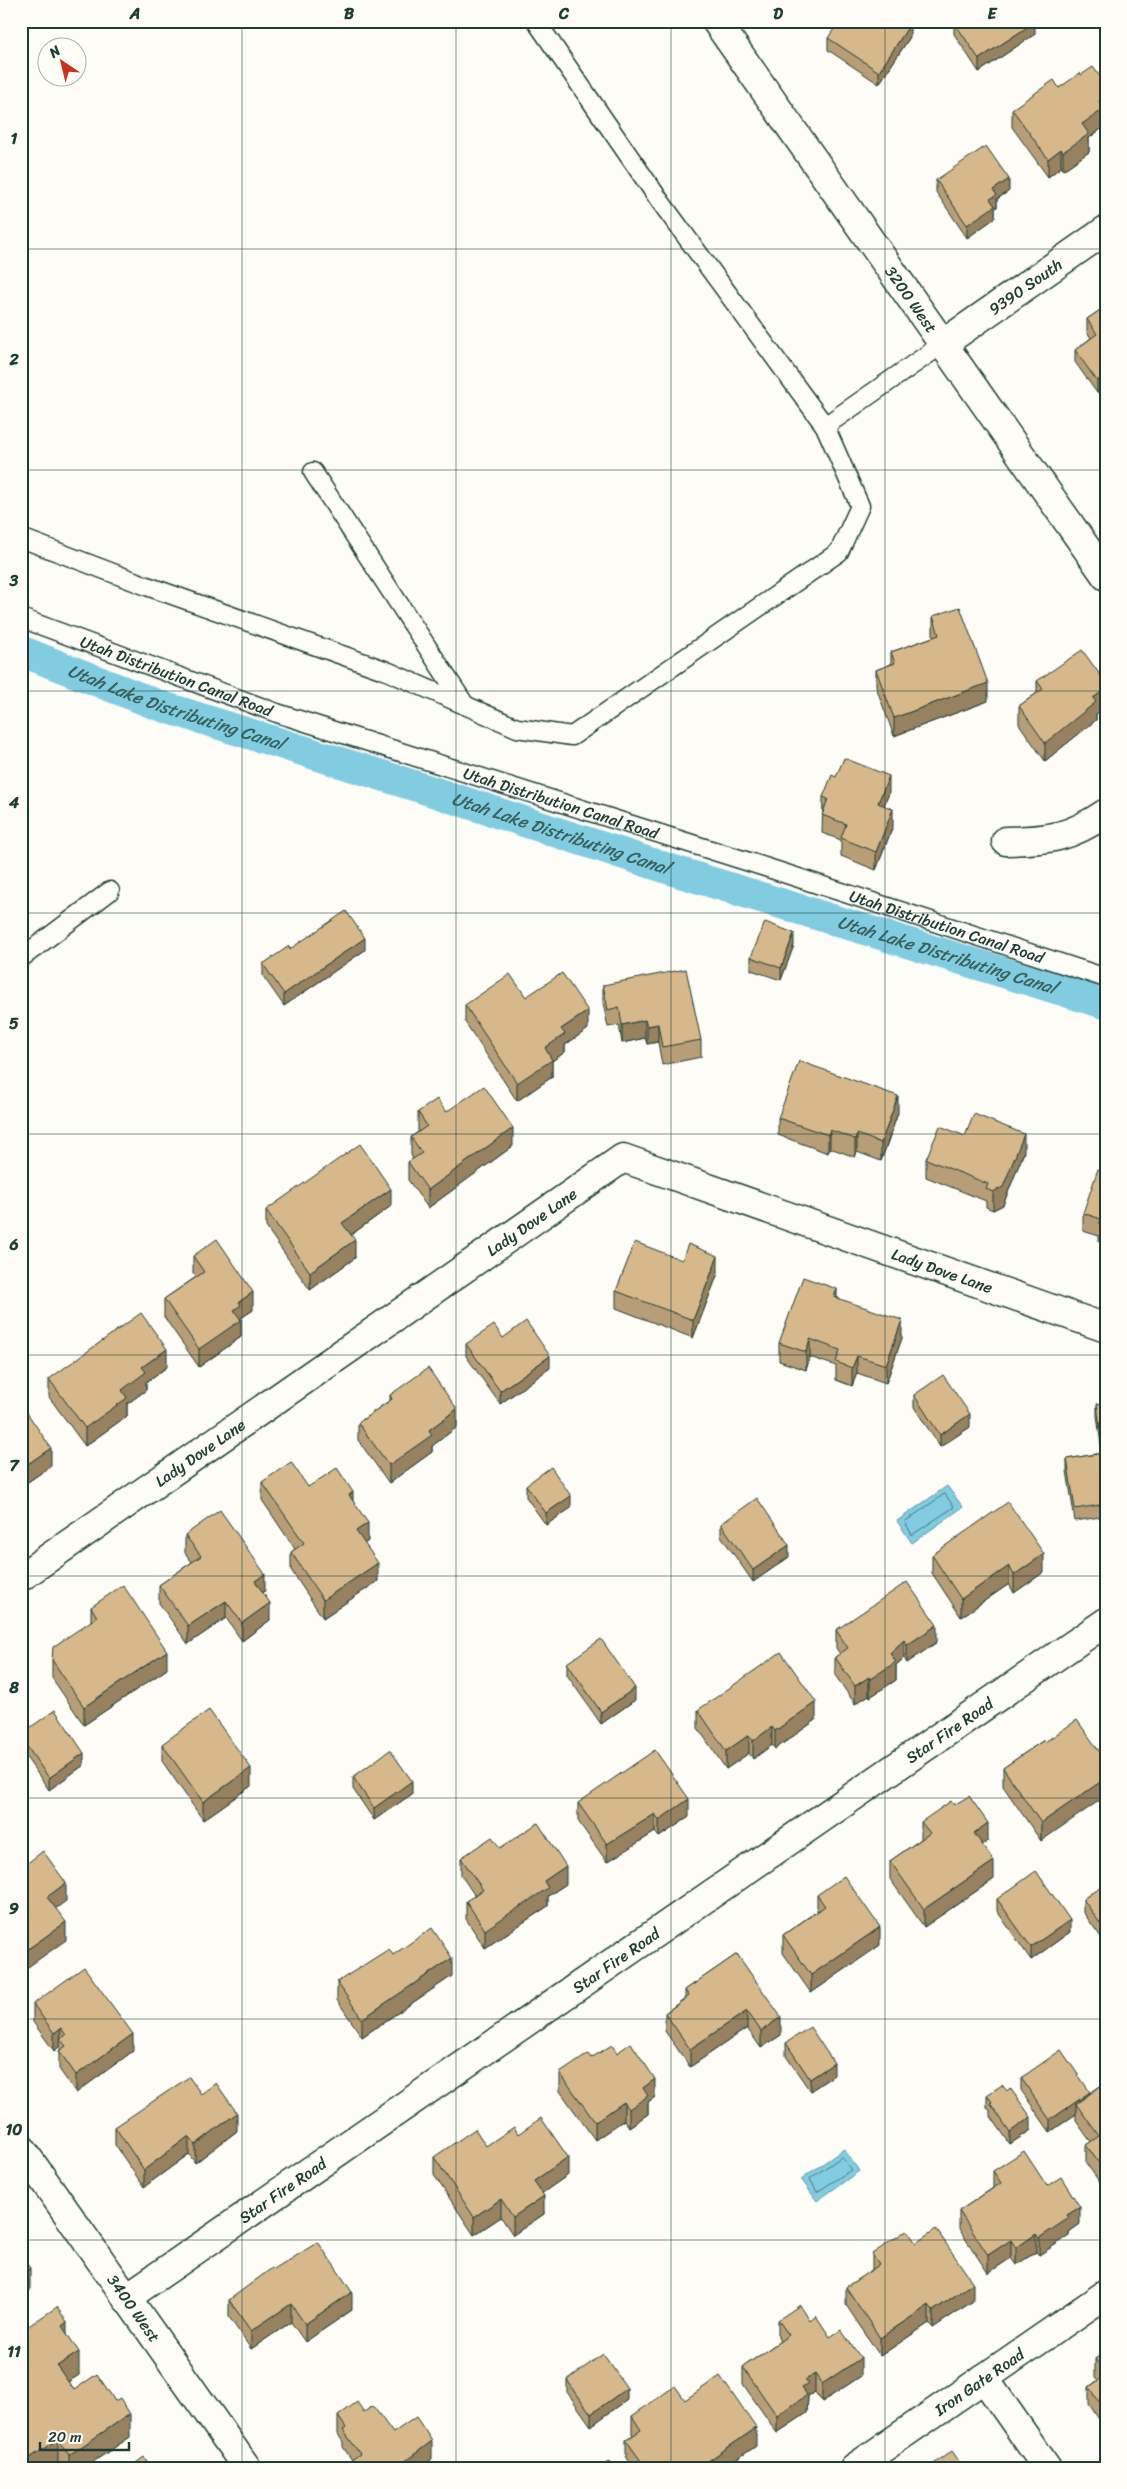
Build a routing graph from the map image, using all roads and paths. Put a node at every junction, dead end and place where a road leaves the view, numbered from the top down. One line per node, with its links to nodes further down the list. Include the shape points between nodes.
1 (536, 21): 5 (lane, via 660,201)
2 (716, 21): 4 (street, 3200 West)
3 (1106, 230): 4 (street, 9390 South)
4 (944, 343): 5 (lane); 8 (street, 3200 West)
5 (825, 426): 10 (lane, via 860,506 839,552 572,736 517,728)
6 (313, 472): 10 (lane)
7 (21, 538): 10 (lane, via 387,671)
8 (1106, 576)
9 (21, 618): 15 (lane, Utah Distribution Canal Road, via 277,713)
10 (465, 705)
11 (1106, 813): 12 (street, via 1084,828 1046,840)
12 (1006, 841)
13 (110, 891): 14 (lane)
14 (21, 958)
15 (1106, 978)
16 (1106, 1328): 17 (street, Lady Dove Lane, via 623,1158)
17 (21, 1577)
18 (1106, 1622): 21 (street, Star Fire Road)
19 (21, 2148): 21 (street, 3400 West)
20 (1106, 2294): 22 (street, Iron Gate Road)
21 (126, 2298): 23 (street, 3400 West)
22 (984, 2378): 24 (street, Iron Gate Road); 25 (street)
23 (247, 2468)
24 (854, 2468)
25 (1047, 2468)

